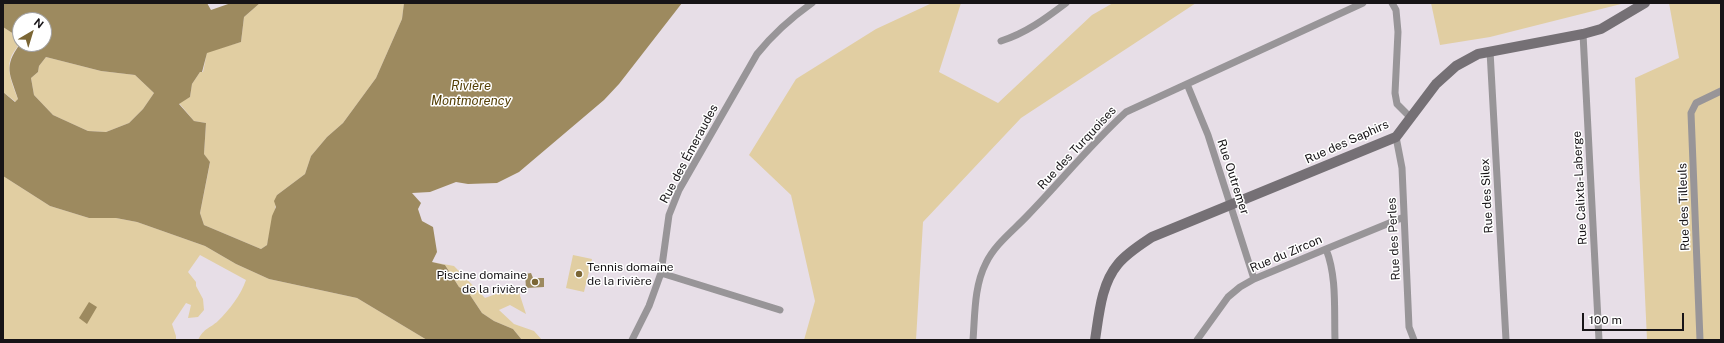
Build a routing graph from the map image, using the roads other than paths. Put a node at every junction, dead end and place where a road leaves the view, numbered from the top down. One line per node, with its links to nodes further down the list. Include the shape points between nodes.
1 (812, 3): 16 (street, Rue des Émeraudes, via 787,22 757,54 711,132 679,190 669,215)
2 (1066, 3): 7 (street, via 1035,26)
3 (1363, 3): 9 (street, Rue des Turquoises)
4 (1392, 3): 11 (street, via 1396,10 1398,32 1395,93 1397,104)
5 (1645, 3): 6 (street, Rue des Saphirs, via 1601,29)
6 (1583, 34): 8 (street, Rue des Saphirs); 26 (street, Rue Calixta-Laberge)
7 (1001, 41)
8 (1490, 51): 11 (street, Rue des Saphirs, via 1478,54 1456,66 1436,84); 25 (street, Rue des Silex)
9 (1186, 84): 13 (street, Rue Outremer, via 1208,135); 20 (street, Rue des Turquoises, via 1126,112 1000,244 986,262 980,278)
10 (1721, 90): 27 (street, Rue des Tilleuls, via 1696,103 1690,114)
11 (1410, 117): 12 (street, Rue des Saphirs)
12 (1396, 137): 13 (street, Rue des Saphirs); 14 (street, Rue des Perles, via 1402,168)
13 (1230, 205): 17 (street, Rue Outremer); 21 (street, Rue des Saphirs, via 1152,237 1117,264 1107,281)
14 (1404, 217): 15 (street, Rue du Zircon); 24 (street, Rue des Perles, via 1409,327)
15 (1326, 248): 17 (street, Rue du Zircon); 23 (street, via 1334,276)
16 (661, 273): 18 (street); 19 (street, Rue des Émeraudes, via 649,306)
17 (1254, 279): 22 (street, Rue du Zircon, via 1228,297)
18 (780, 310)
19 (632, 340)
20 (973, 340)
21 (1095, 340)
22 (1197, 340)
23 (1335, 340)
24 (1414, 340)
25 (1506, 340)
26 (1599, 340)
27 (1700, 340)

